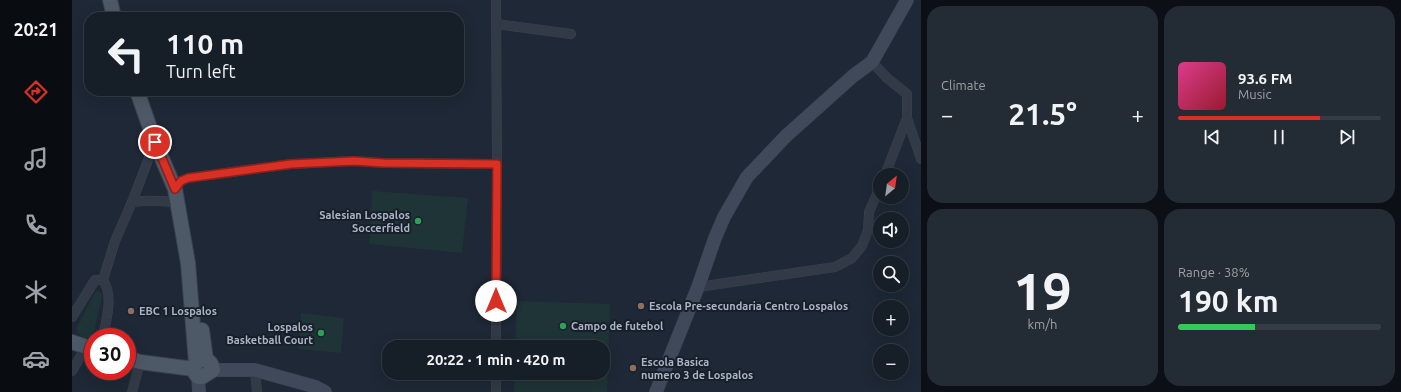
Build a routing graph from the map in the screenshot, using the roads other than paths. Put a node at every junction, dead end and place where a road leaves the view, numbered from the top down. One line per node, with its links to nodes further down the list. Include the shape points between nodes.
1 (110, 0): 4 (main road)
2 (496, 0): 5 (street)
3 (907, 0): 7 (street)
4 (113, 12)
5 (496, 24): 6 (street); 12 (street)
6 (571, 34)
7 (872, 62): 9 (street, via 907,94); 19 (street, via 786,136 747,176 724,217)
8 (139, 96): 10 (main road)
9 (907, 118): 11 (street); 13 (street)
10 (155, 142): 14 (main road); 15 (street)
11 (921, 159)
12 (497, 164): 14 (street, via 354,161 291,164 188,178 181,181); 22 (street)
13 (887, 168)
14 (175, 189): 16 (main road)
15 (132, 202): 16 (street, via 151,200); 18 (street)
16 (178, 203): 27 (main road)
17 (873, 203): 19 (street, via 862,246 852,258 835,267)
18 (102, 280): 20 (street, via 95,280); 21 (street, via 108,290)
19 (698, 287): 38 (street)
20 (72, 317)
21 (105, 328)
22 (496, 340)
23 (72, 342): 24 (main road)
24 (84, 346)
25 (84, 355): 29 (street)
26 (136, 360): 27 (main road)
27 (202, 369): 28 (street); 33 (street); 34 (street)
28 (255, 370): 35 (street); 36 (street, via 316,387)
29 (72, 371)
30 (133, 380): 32 (street)
31 (496, 380): 37 (street)
32 (132, 392)
33 (199, 392)
34 (204, 392)
35 (257, 392)
36 (325, 392)
37 (496, 392)
38 (656, 392)

